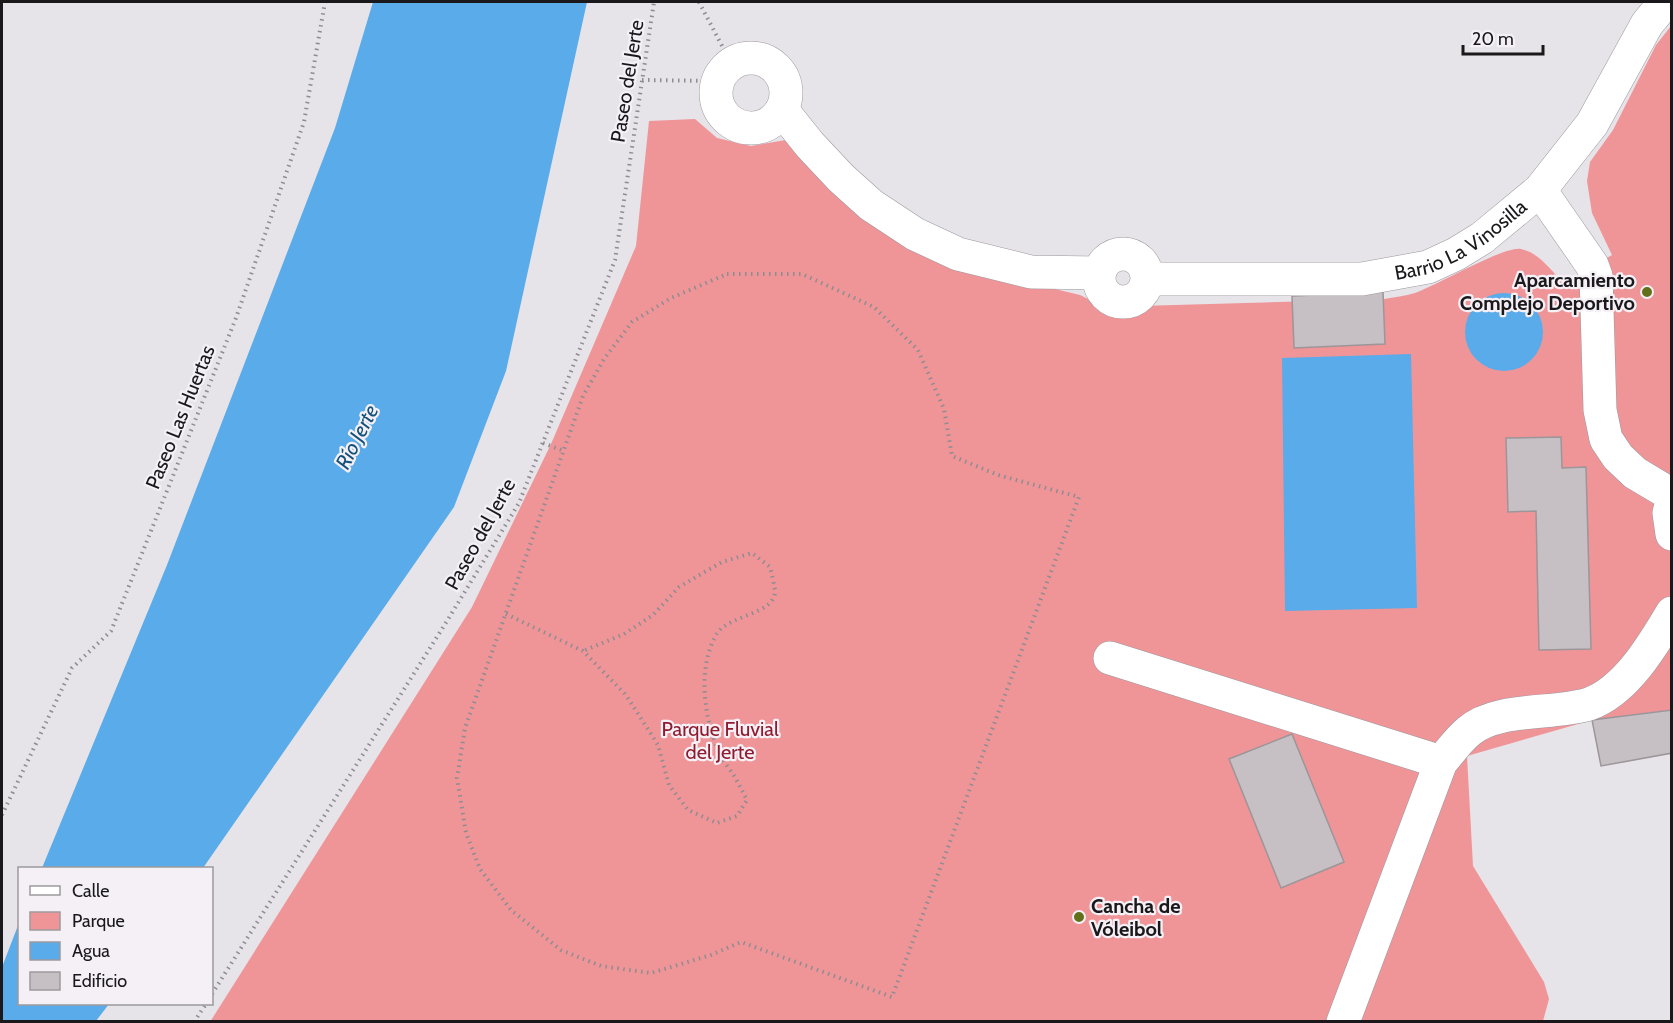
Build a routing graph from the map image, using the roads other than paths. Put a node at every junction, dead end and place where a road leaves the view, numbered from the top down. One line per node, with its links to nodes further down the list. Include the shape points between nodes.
1 (1665, 2): 3 (street, Barrio La Vinosilla, via 1647,24 1592,124)
2 (782, 110): 2 (street, via 764,126 741,128 722,114 715,92 724,72 742,59 765,60 782,76 786,87); 3 (street, Barrio La Vinosilla, via 841,178 915,234 958,254 1031,272 1099,273 1107,296 1122,302 1142,293 1148,279 1362,279 1428,267 1482,238)
3 (1540, 190): 4 (street, via 1596,276 1600,410 1606,439 1635,473)
4 (1671, 495)
5 (1671, 501): 6 (street)
6 (1671, 534)
7 (1671, 613): 9 (street, via 1652,646 1619,686 1591,703 1486,721 1469,730)
8 (1110, 658): 9 (street)
9 (1441, 762): 10 (street)
10 (1342, 1022)

